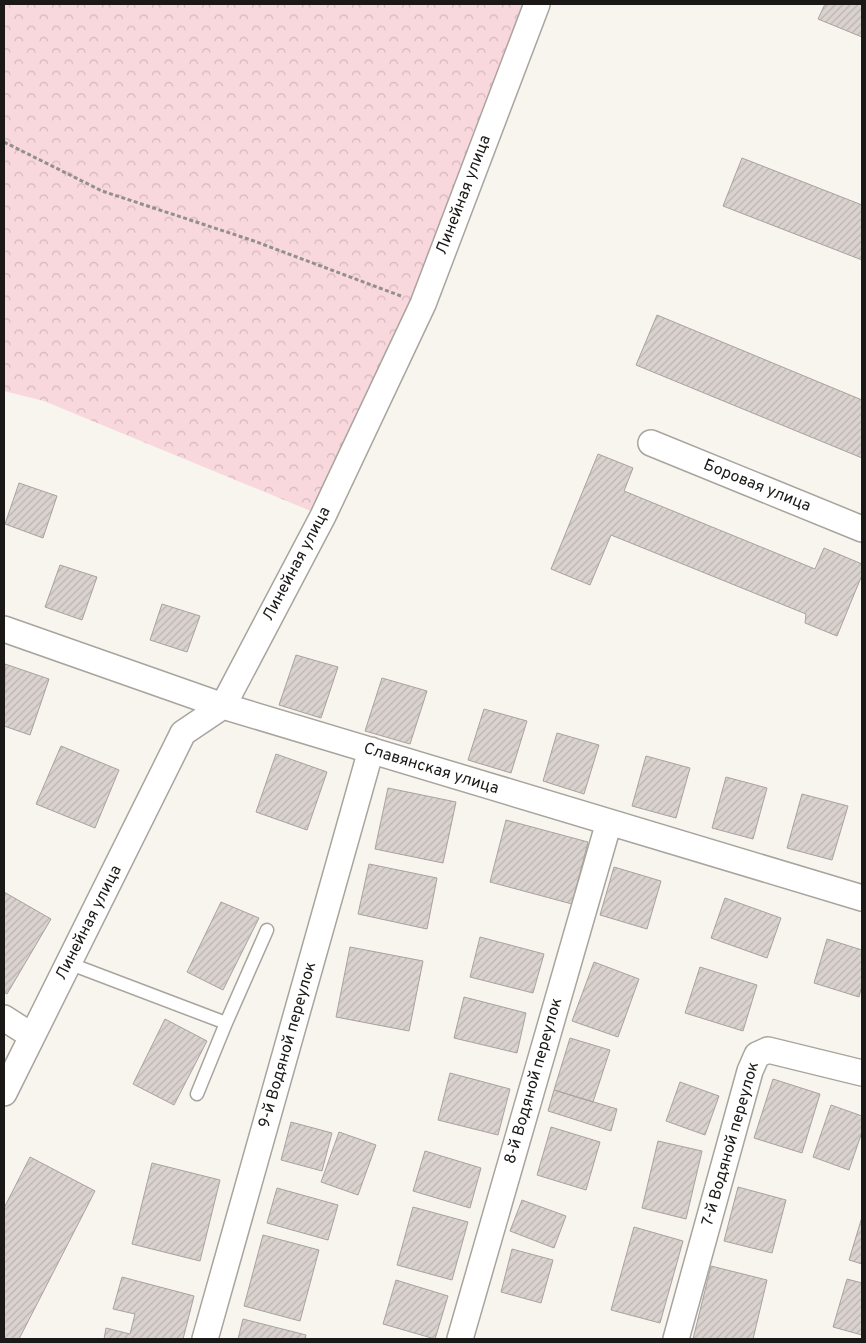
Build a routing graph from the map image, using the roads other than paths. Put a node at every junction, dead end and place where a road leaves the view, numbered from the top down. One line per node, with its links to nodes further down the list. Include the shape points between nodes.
1 (537, 4): 5 (street, Линейная улица, via 423,304 323,516)
2 (651, 443): 3 (street, Боровая улица)
3 (862, 530)
4 (4, 629): 5 (street, Славянская улица)
5 (223, 706): 6 (street, Славянская улица); 10 (street, Линейная улица, via 183,733)
6 (371, 750): 7 (street, Славянская улица); 17 (street, 9-й Водяной переулок)
7 (609, 822): 8 (street, Славянская улица); 18 (street, 8-й Водяной переулок)
8 (862, 898)
9 (267, 930): 12 (lane)
10 (68, 963): 12 (lane); 13 (street, Линейная улица)
11 (4, 1018): 13 (street)
12 (226, 1023): 16 (lane)
13 (32, 1036): 15 (street, Линейная улица)
14 (862, 1073): 19 (street, 7-й Водяной переулок, via 768,1050 757,1055)
15 (4, 1093)
16 (197, 1094)
17 (204, 1339)
18 (460, 1339)
19 (676, 1339)

